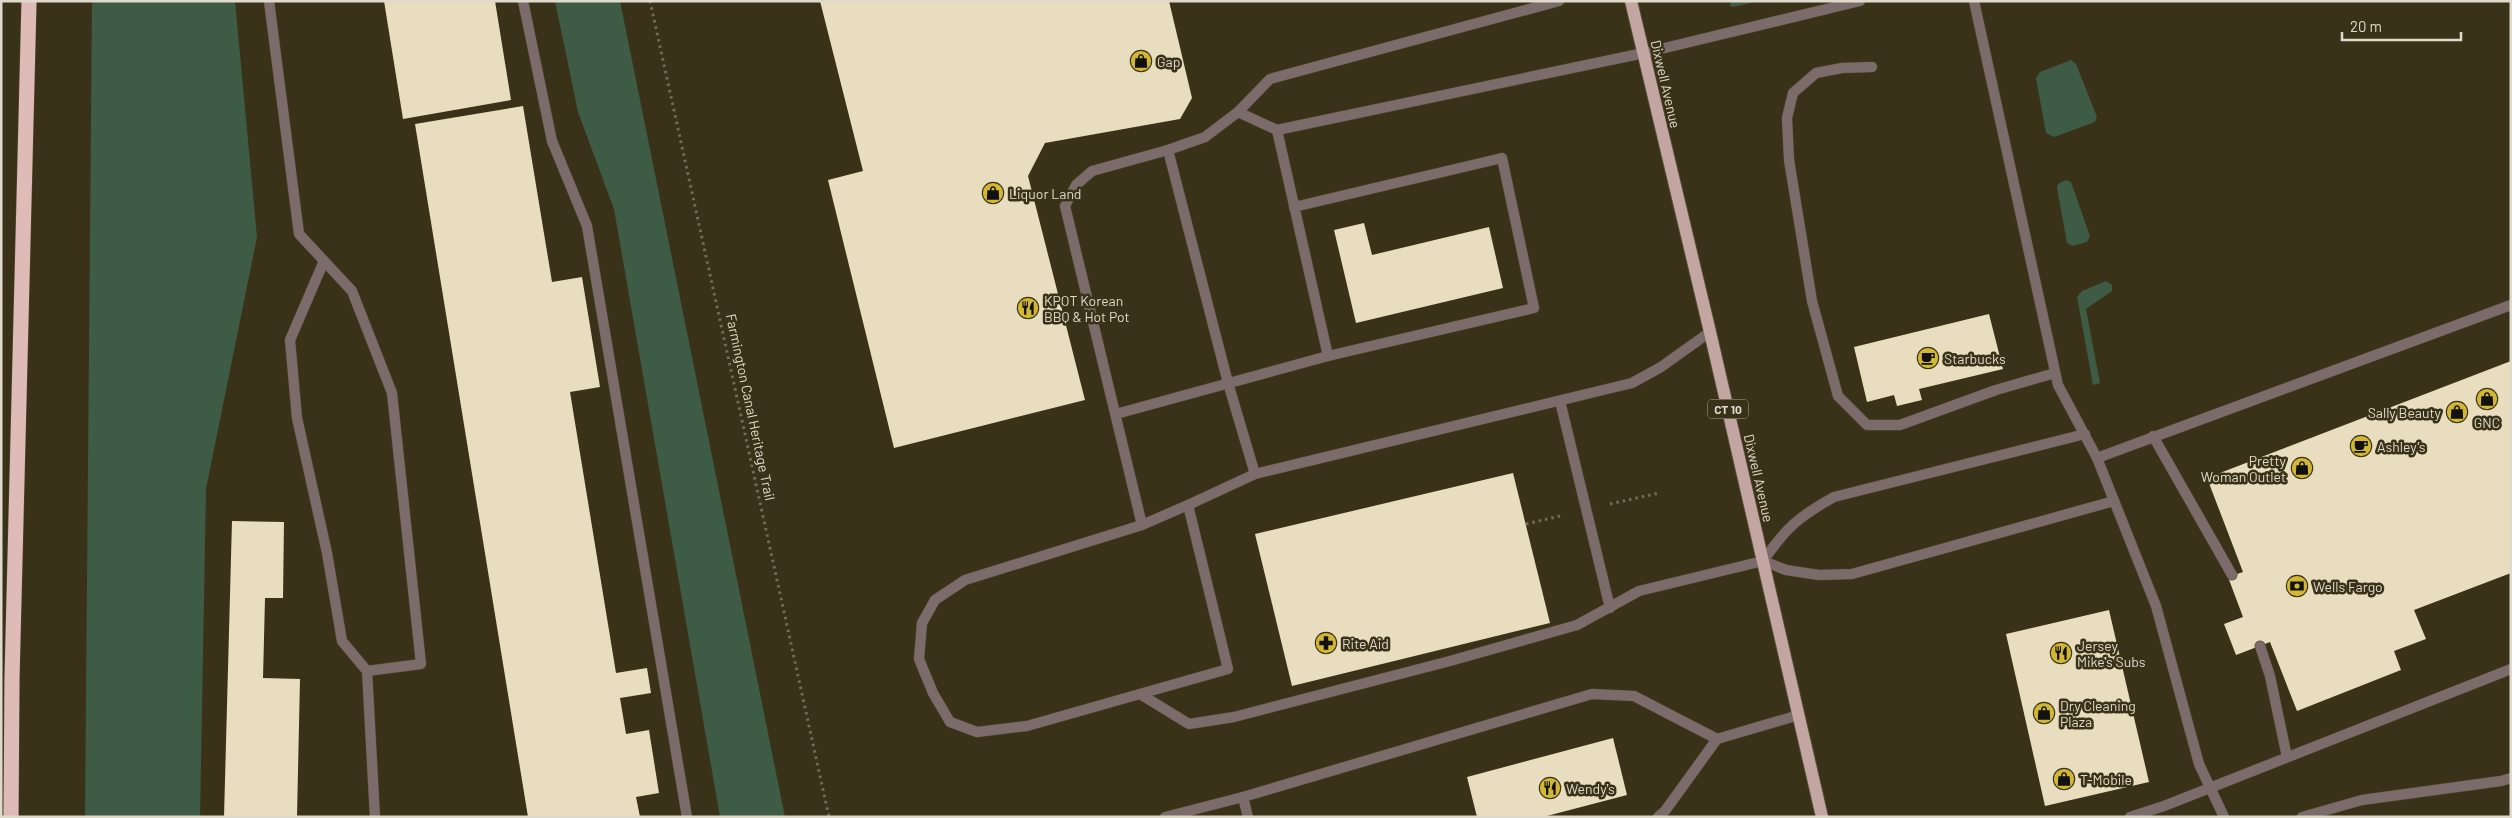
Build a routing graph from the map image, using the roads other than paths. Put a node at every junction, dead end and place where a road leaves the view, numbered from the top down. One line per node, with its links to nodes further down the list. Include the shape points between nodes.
1 (29, 1): 42 (highway)
2 (269, 1): 14 (lane, via 298,234)
3 (523, 1): 44 (lane, via 552,141 586,226)
4 (1559, 1): 10 (lane, via 1270,78)
5 (1631, 1): 8 (main road, Dixwell Avenue / CT 10)
6 (1860, 1): 8 (lane)
7 (1974, 1): 18 (lane)
8 (1644, 54): 11 (lane); 16 (main road, Dixwell Avenue / CT 10)
9 (1872, 67): 18 (lane, via 1816,73 1793,93 1787,118 1789,160 1812,301 1838,396 1867,425 1900,425 1996,390)
10 (1238, 112): 11 (lane); 12 (lane, via 1205,137)
11 (1277, 130): 13 (lane)
12 (1168, 150): 19 (lane); 21 (lane, via 1092,171 1076,185 1065,206)
13 (1294, 207): 17 (lane); 17 (lane, via 1502,158 1534,308)
14 (324, 262): 34 (lane, via 290,340 297,418 327,553 342,641); 34 (lane, via 352,291 392,393 421,664)
15 (2511, 305): 23 (lane)
16 (1710, 332): 20 (lane, via 1632,383); 29 (main road, Dixwell Avenue / CT 10)
17 (1328, 356): 19 (lane)
18 (2055, 373): 22 (lane)
19 (1228, 383): 21 (lane); 25 (lane)
20 (1560, 401): 25 (lane); 31 (lane)
21 (1116, 414): 28 (lane)
22 (2084, 434): 24 (lane); 29 (lane, via 1834,497 1805,513 1782,534)
23 (2153, 436): 24 (lane); 30 (lane)
24 (2097, 458): 26 (lane)
25 (1255, 474): 27 (lane)
26 (2114, 501): 29 (lane, via 1852,574 1819,575 1786,570); 40 (lane, via 2156,606 2199,764)
27 (1188, 505): 28 (lane); 35 (lane, via 1228,669)
28 (1142, 525): 35 (lane, via 965,580 934,600 922,623 919,659 950,722 977,732 1028,726)
29 (1763, 561): 31 (lane, via 1639,591); 36 (main road, Dixwell Avenue / CT 10)
30 (2232, 576)
31 (1610, 608): 35 (lane, via 1568,627 1450,662 1234,717 1189,724)
32 (2260, 646): 38 (lane, via 2270,676)
33 (2511, 669): 38 (lane)
34 (368, 671): 43 (lane)
35 (1140, 694)
36 (1799, 715): 37 (lane); 48 (main road, Dixwell Avenue / CT 10)
37 (1717, 739): 41 (lane, via 1634,696 1592,694); 47 (lane)
38 (2287, 757): 40 (lane)
39 (2511, 778): 51 (lane, via 2362,800)
40 (2210, 787): 49 (lane); 50 (lane)
41 (1243, 797): 45 (lane); 46 (lane)
42 (11, 817)
43 (375, 817)
44 (687, 817)
45 (1165, 817)
46 (1248, 817)
47 (1658, 817)
48 (1822, 817)
49 (2130, 817)
50 (2224, 817)
51 (2302, 817)

